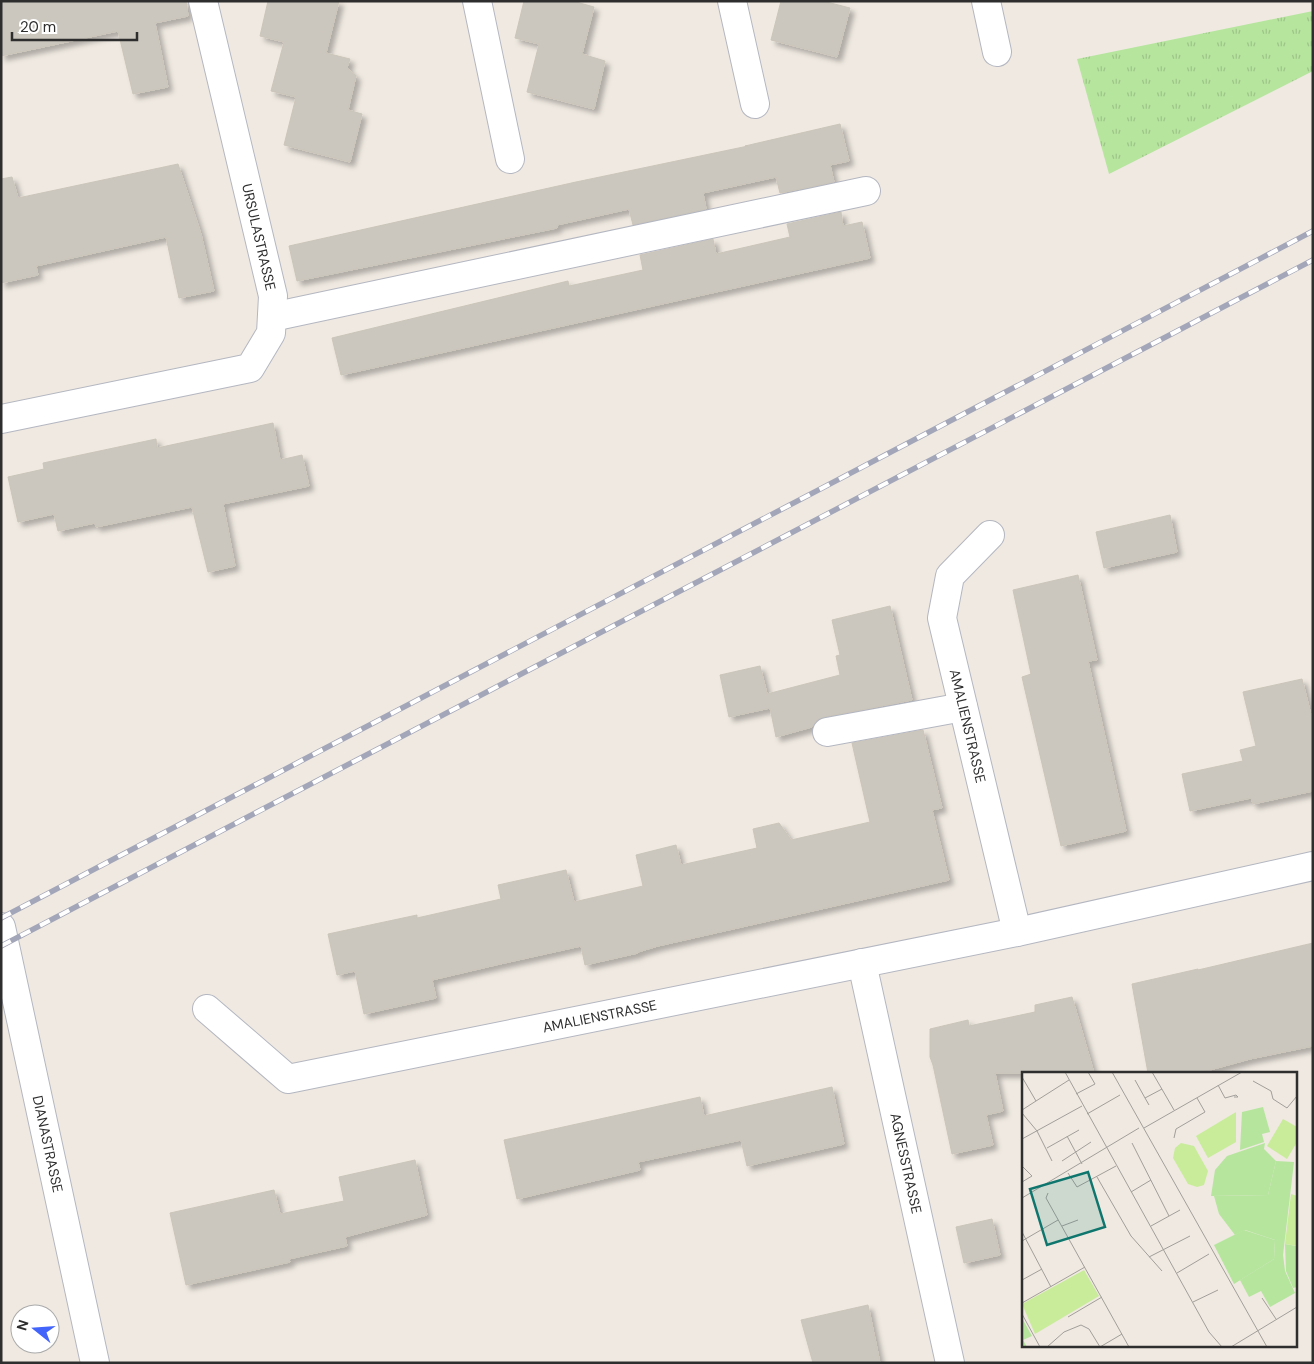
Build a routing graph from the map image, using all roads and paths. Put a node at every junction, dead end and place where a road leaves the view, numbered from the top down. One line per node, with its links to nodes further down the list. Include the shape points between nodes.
1 (203, 1): 9 (street, URSULASTRASSE, via 273,296)
2 (477, 1): 7 (street)
3 (732, 1): 6 (street)
4 (986, 1): 5 (street)
5 (997, 52)
6 (754, 104)
7 (510, 159)
8 (866, 191): 9 (street)
9 (272, 316): 10 (street, URSULASTRASSE, via 271,333 250,368)
10 (1, 419)
11 (990, 535): 12 (street, AMALIENSTRASSE, via 950,576 942,618)
12 (962, 706): 13 (street); 16 (street, AMALIENSTRASSE)
13 (827, 732)
14 (1313, 866): 16 (street, AMALIENSTRASSE)
15 (1, 927): 19 (street, DIANASTRASSE)
16 (1017, 932): 17 (street, AMALIENSTRASSE)
17 (862, 963): 18 (street, AMALIENSTRASSE, via 288,1079); 20 (street, AGNESSTRASSE)
18 (207, 1009)
19 (95, 1363)
20 (950, 1363)

